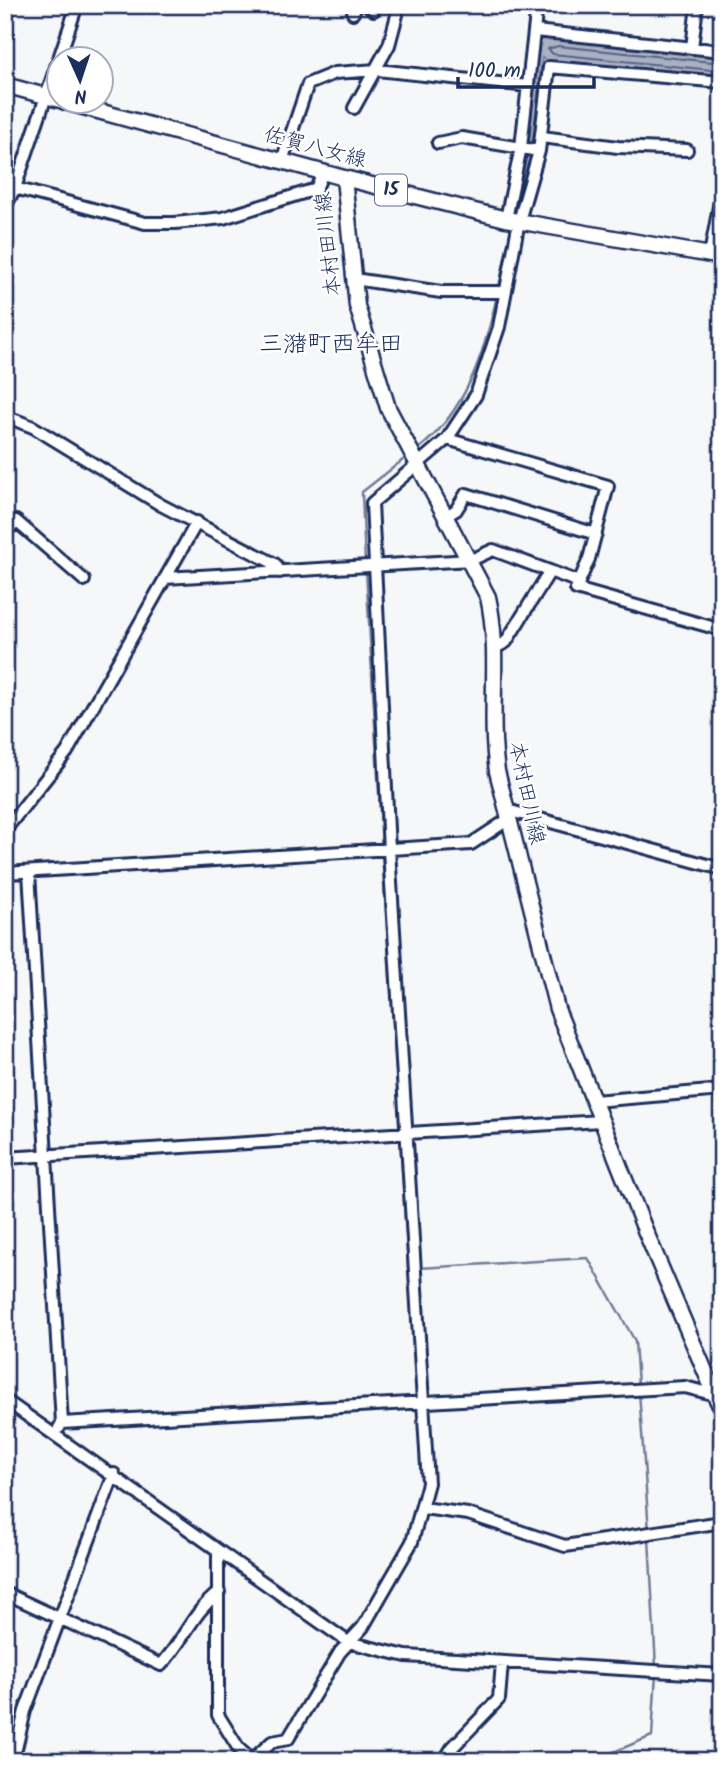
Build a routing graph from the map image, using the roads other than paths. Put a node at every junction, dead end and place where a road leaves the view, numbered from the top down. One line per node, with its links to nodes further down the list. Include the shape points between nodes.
1 (77, 5): 6 (street)
2 (537, 5): 5 (street)
3 (697, 5): 7 (street)
4 (397, 15): 9 (street)
5 (535, 32): 7 (street); 12 (street)
6 (66, 46)
7 (692, 48): 8 (street)
8 (722, 51)
9 (377, 70): 12 (street); 14 (street); 22 (street, via 335,73 308,84)
10 (722, 82): 17 (street, via 549,67)
11 (5, 85): 13 (main road)
12 (528, 86): 19 (street)
13 (46, 96)
14 (354, 108)
15 (46, 113): 25 (street)
16 (116, 116): 22 (main road, 佐賀八女線 / 15)
17 (542, 137): 20 (street); 21 (street)
18 (439, 143): 19 (street, via 462,138)
19 (521, 147): 21 (street); 28 (street)
20 (687, 150)
21 (539, 151): 28 (street)
22 (282, 161): 23 (main road, 佐賀八女線 / 15)
23 (323, 172): 24 (main road, 佐賀八女線 / 15); 25 (street, via 316,189 198,223 145,223)
24 (344, 178): 28 (main road, 佐賀八女線 / 15); 30 (main road, 本村田川線)
25 (15, 188): 27 (street)
26 (722, 190): 29 (street)
27 (5, 207)
28 (512, 220): 29 (main road, 佐賀八女線 / 15); 31 (street)
29 (716, 256)
30 (354, 279): 31 (street, via 441,292); 34 (main road, 本村田川線, via 366,341 388,408)
31 (505, 292): 33 (street, via 477,395)
32 (5, 416): 36 (street, via 33,427)
33 (447, 439): 34 (street); 38 (street, via 608,486)
34 (416, 464): 35 (main road, 本村田川線); 40 (street, via 372,503)
35 (446, 516): 38 (street, via 466,494); 39 (main road, 本村田川線)
36 (197, 522): 42 (street, via 275,564); 43 (street)
37 (5, 533): 44 (street, via 16,521)
38 (596, 534): 45 (street)
39 (471, 560): 40 (street); 41 (street, via 493,550); 47 (main road, 本村田川線, via 488,597)
40 (374, 567): 42 (street); 50 (street)
41 (550, 570): 45 (street); 47 (street, via 506,642)
42 (280, 572): 43 (street)
43 (165, 578): 49 (street, via 67,752)
44 (85, 580)
45 (579, 582): 46 (street, via 576,589)
46 (722, 631)
47 (495, 649): 48 (main road, 本村田川線, via 492,735)
48 (508, 814): 50 (street, via 471,844); 51 (street); 55 (main road, 本村田川線, via 558,1009)
49 (5, 830)
50 (389, 850): 52 (street); 57 (street)
51 (722, 869)
52 (29, 872): 53 (street); 58 (street)
53 (5, 873)
54 (722, 1090): 55 (street)
55 (594, 1101): 56 (main road, 本村田川線)
56 (601, 1121): 57 (street); 60 (main road, 本村田川線)
57 (406, 1134): 58 (street); 62 (street)
58 (46, 1156): 59 (street); 64 (street)
59 (5, 1158)
60 (712, 1394): 62 (street, via 685,1387); 63 (main road, 本村田川線)
61 (5, 1400): 65 (street)
62 (425, 1403): 64 (street); 67 (street, via 428,1483)
63 (722, 1411)
64 (62, 1423): 65 (street)
65 (55, 1433): 66 (street)
66 (114, 1474): 69 (street); 72 (street)
67 (423, 1508): 68 (street, via 468,1514 565,1546); 73 (street, via 412,1542 363,1628)
68 (722, 1522)
69 (218, 1553): 70 (street); 73 (street)
70 (219, 1592): 72 (street, via 200,1606 180,1645 161,1665); 76 (street, via 218,1714)
71 (5, 1593): 72 (street)
72 (59, 1620): 77 (street, via 24,1711)
73 (348, 1642): 74 (street, via 405,1657); 76 (street, via 289,1739 272,1742)
74 (502, 1663): 75 (street); 78 (street, via 499,1699)
75 (722, 1675)
76 (251, 1760)
77 (13, 1761)
78 (444, 1761)

